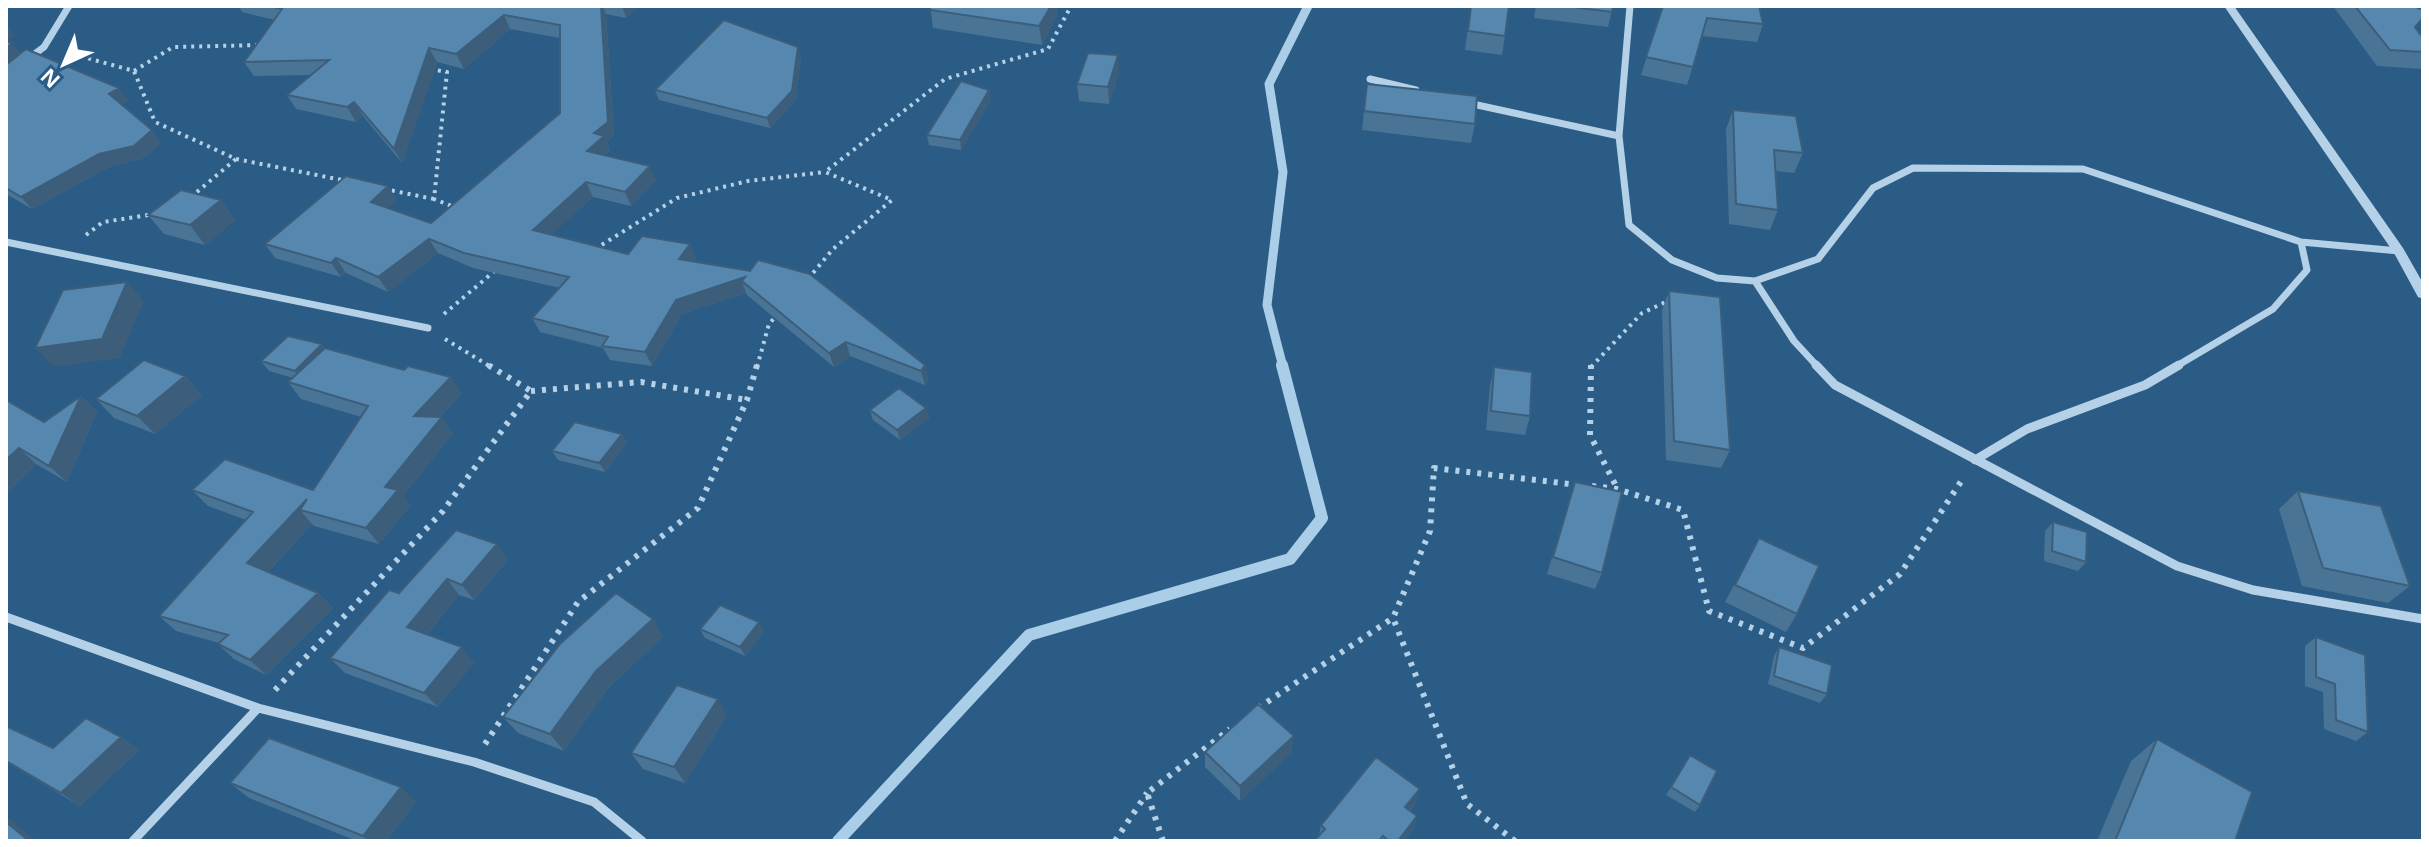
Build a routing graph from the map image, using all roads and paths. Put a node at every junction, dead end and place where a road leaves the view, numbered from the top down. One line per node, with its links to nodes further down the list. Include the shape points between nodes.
1 (69, 6): 6 (street)
2 (1071, 6): 15 (path, via 1048,49 945,79)
3 (1630, 6): 13 (street)
4 (2229, 6): 25 (street)
5 (269, 45): 9 (path, via 173,47)
6 (44, 47): 7 (street); 9 (path)
7 (25, 62)
8 (418, 67): 18 (path, via 447,72)
9 (134, 71): 14 (path, via 155,122)
10 (1370, 79): 11 (street)
11 (1430, 93)
12 (1460, 101): 13 (street)
13 (1619, 136): 28 (street, via 1629,225 1672,260)
14 (236, 159): 16 (path); 19 (path)
15 (825, 172): 24 (path, via 748,181 677,198 595,249); 29 (path, via 892,200 833,249)
16 (358, 184)
17 (373, 187): 18 (path)
18 (434, 199): 20 (path)
19 (185, 202)
20 (463, 210)
21 (160, 213): 26 (path, via 103,222)
22 (6, 242): 26 (street)
23 (2301, 242): 25 (street); 30 (street, via 2083,169 1913,168 1873,188 1818,259); 36 (street, via 2307,270 2273,309 2145,385 2027,429)
24 (579, 246)
25 (2399, 251): 31 (street)
26 (59, 255): 33 (street)
27 (498, 268): 33 (path)
28 (1717, 278): 30 (street); 37 (path, via 1642,313 1591,364 1590,435)
29 (806, 281)
30 (1755, 281): 36 (street, via 1794,341 1835,385)
31 (2423, 294)
32 (787, 303): 35 (path, via 769,324)
33 (428, 328): 34 (path)
34 (531, 391): 35 (path, via 641,382); 41 (path, via 443,511)
35 (747, 400): 44 (path, via 698,508 578,602)
36 (1975, 460): 37 (path, via 1900,574 1803,648 1709,611 1683,510); 40 (street, via 2177,566 2253,590)
37 (1617, 489): 39 (path, via 1434,468 1430,531)
38 (6, 617): 41 (street)
39 (1393, 618): 42 (path); 50 (path, via 1467,804)
40 (2423, 619)
41 (258, 708): 44 (street); 46 (street)
42 (1253, 711)
43 (1242, 720): 45 (path)
44 (474, 762): 47 (street, via 594,802)
45 (1147, 793): 48 (path); 49 (path)
46 (133, 841)
47 (642, 841)
48 (1115, 841)
49 (1163, 841)
50 (1515, 841)

